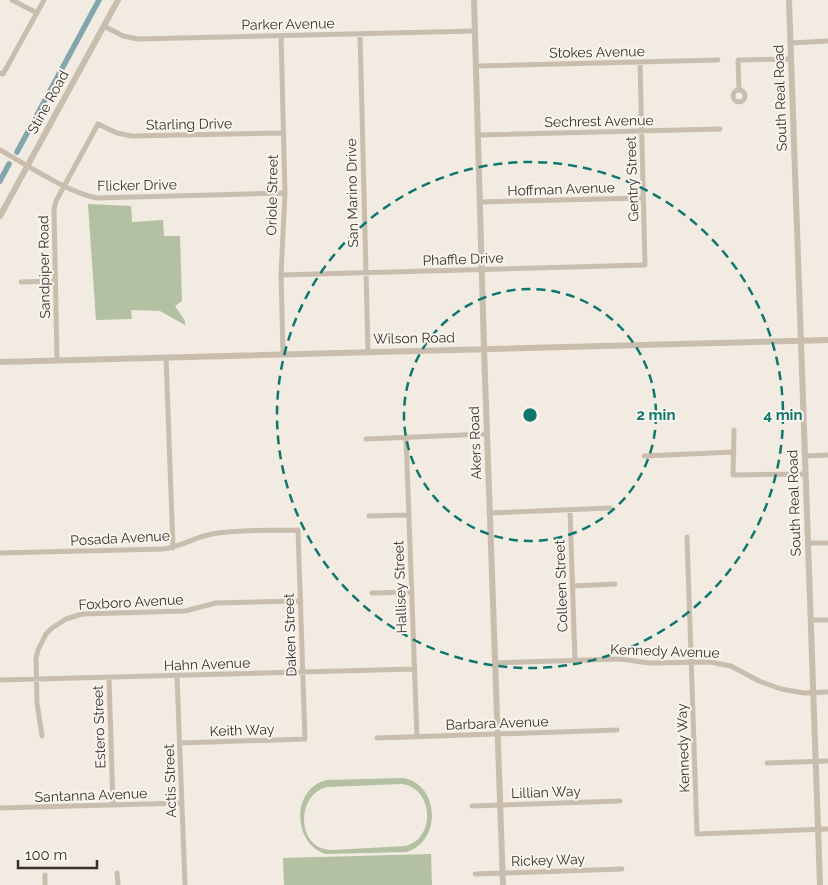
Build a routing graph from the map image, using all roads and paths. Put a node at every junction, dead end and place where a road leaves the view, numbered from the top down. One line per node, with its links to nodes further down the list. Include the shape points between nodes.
1 (12, 0): 6 (street)
2 (44, 0): 6 (street)
3 (118, 0): 7 (street, Stine Road)
4 (474, 0): 8 (street, Akers Road)
5 (789, 0): 12 (street, South Real Road)
6 (37, 13): 17 (street)
7 (104, 26): 10 (street, Parker Avenue, via 123,36 138,39); 25 (street, Stine Road)
8 (475, 31): 9 (street, Parker Avenue); 16 (street, Akers Road)
9 (360, 34): 10 (street, Parker Avenue); 33 (street, San Marino Drive)
10 (281, 36): 22 (street, Oriole Street)
11 (828, 41): 12 (street)
12 (791, 43): 13 (street, South Real Road)
13 (792, 59): 18 (street, via 738,60); 38 (street, South Real Road)
14 (718, 60): 15 (street, Stokes Avenue)
15 (640, 62): 16 (street, Stokes Avenue); 21 (street, Gentry Street)
16 (476, 66): 23 (street, Akers Road)
17 (2, 73)
18 (739, 90)
19 (98, 124): 22 (street, Starling Drive, via 132,136); 26 (street, Sandpiper Road)
20 (720, 129): 21 (street, Sechrest Avenue)
21 (642, 131): 23 (street, Sechrest Avenue); 28 (street, Gentry Street)
22 (284, 132): 27 (street, Oriole Street)
23 (478, 135): 29 (street, Akers Road)
24 (0, 150): 25 (street, Flicker Drive)
25 (28, 166): 26 (street, Flicker Drive); 30 (street, Stine Road)
26 (64, 186): 27 (street, Flicker Drive, via 98,198); 35 (street, Sandpiper Road, via 56,201 53,217)
27 (285, 193): 34 (street, Oriole Street)
28 (643, 198): 29 (street, Hoffman Avenue); 31 (street, Gentry Street)
29 (480, 202): 32 (street, Akers Road)
30 (0, 216)
31 (645, 265): 32 (street, Phaffle Drive)
32 (482, 270): 33 (street, Phaffle Drive); 39 (street, Akers Road)
33 (365, 273): 34 (street, Phaffle Drive); 40 (street, San Marino Drive)
34 (281, 275): 41 (street, Oriole Street)
35 (54, 281): 36 (street); 43 (street, Sandpiper Road)
36 (21, 282)
37 (828, 340): 38 (street, Wilson Road)
38 (801, 341): 39 (street, Wilson Road); 52 (street, South Real Road)
39 (484, 349): 40 (street, Wilson Road); 46 (street, Akers Road)
40 (368, 352): 41 (street, Wilson Road)
41 (283, 354): 42 (street, Wilson Road)
42 (166, 357): 43 (street, Wilson Road); 63 (street)
43 (56, 360): 44 (street, Wilson Road)
44 (0, 362)
45 (734, 430): 49 (street)
46 (487, 434): 47 (street); 56 (street, Akers Road)
47 (406, 437): 48 (street); 57 (street, Hallisey Street)
48 (366, 439)
49 (734, 452): 51 (street); 53 (street, via 733,475)
50 (828, 455): 52 (street)
51 (644, 456)
52 (805, 456): 53 (street, South Real Road)
53 (806, 474): 61 (street, South Real Road)
54 (610, 508): 55 (street)
55 (570, 510): 56 (street); 66 (street, Colleen Street)
56 (490, 513): 74 (street, Akers Road)
57 (409, 515): 58 (street); 67 (street, Hallisey Street)
58 (369, 516)
59 (298, 530): 63 (street, Posada Avenue, via 218,533); 69 (street, Daken Street)
60 (687, 537): 73 (street, Kennedy Way)
61 (808, 543): 62 (street); 70 (street, South Real Road)
62 (828, 543)
63 (172, 548): 64 (street, Posada Avenue)
64 (0, 554)
65 (615, 584): 66 (street)
66 (573, 586): 72 (street, Colleen Street)
67 (412, 592): 68 (street); 75 (street, Hallisey Street)
68 (372, 593)
69 (300, 601): 76 (street, Daken Street); 80 (street, Foxboro Avenue, via 216,603 175,612 74,616 52,628 41,642 36,658)
70 (811, 620): 71 (street); 82 (street, South Real Road)
71 (828, 620)
72 (575, 661): 73 (street, Kennedy Avenue); 74 (street, Kennedy Avenue)
73 (691, 662): 82 (street, Kennedy Avenue, via 720,663 781,689); 100 (street, Kennedy Way, via 697,834)
74 (495, 664): 84 (street, Akers Road)
75 (414, 669): 76 (street, Hahn Avenue); 86 (street, Hallisey Street)
76 (303, 672): 77 (street, Hahn Avenue); 88 (street, Daken Street)
77 (177, 676): 78 (street, Hahn Avenue); 89 (street, Actis Street)
78 (109, 678): 80 (street, Hahn Avenue); 95 (street, Estero Street)
79 (0, 680): 80 (street, Hahn Avenue)
80 (36, 680): 85 (street, Foxboro Avenue)
81 (828, 692): 82 (street, Kennedy Avenue)
82 (814, 693): 90 (street, South Real Road)
83 (618, 730): 84 (street, Barbara Avenue)
84 (497, 734): 86 (street, Barbara Avenue); 96 (street, Akers Road)
85 (42, 736)
86 (417, 737): 87 (street, Barbara Avenue)
87 (377, 738)
88 (305, 739): 89 (street, Keith Way)
89 (180, 743): 94 (street, Actis Street)
90 (816, 761): 91 (street); 92 (street); 100 (street, South Real Road)
91 (828, 761)
92 (767, 763)
93 (620, 801): 96 (street, Lillian Way)
94 (182, 803): 95 (street, Santanna Avenue); 108 (street, Actis Street)
95 (112, 805): 98 (street, Santanna Avenue)
96 (500, 805): 97 (street, Lillian Way); 103 (street, Akers Road)
97 (472, 806)
98 (0, 808)
99 (828, 829): 100 (street)
100 (818, 830): 110 (street, South Real Road)
101 (622, 869): 103 (street, Rickey Way)
102 (118, 873): 107 (street)
103 (502, 873): 104 (street, Rickey Way); 109 (street, Akers Road)
104 (475, 874)
105 (45, 875): 106 (street)
106 (45, 885)
107 (118, 885)
108 (185, 885)
109 (503, 885)
110 (820, 885)

